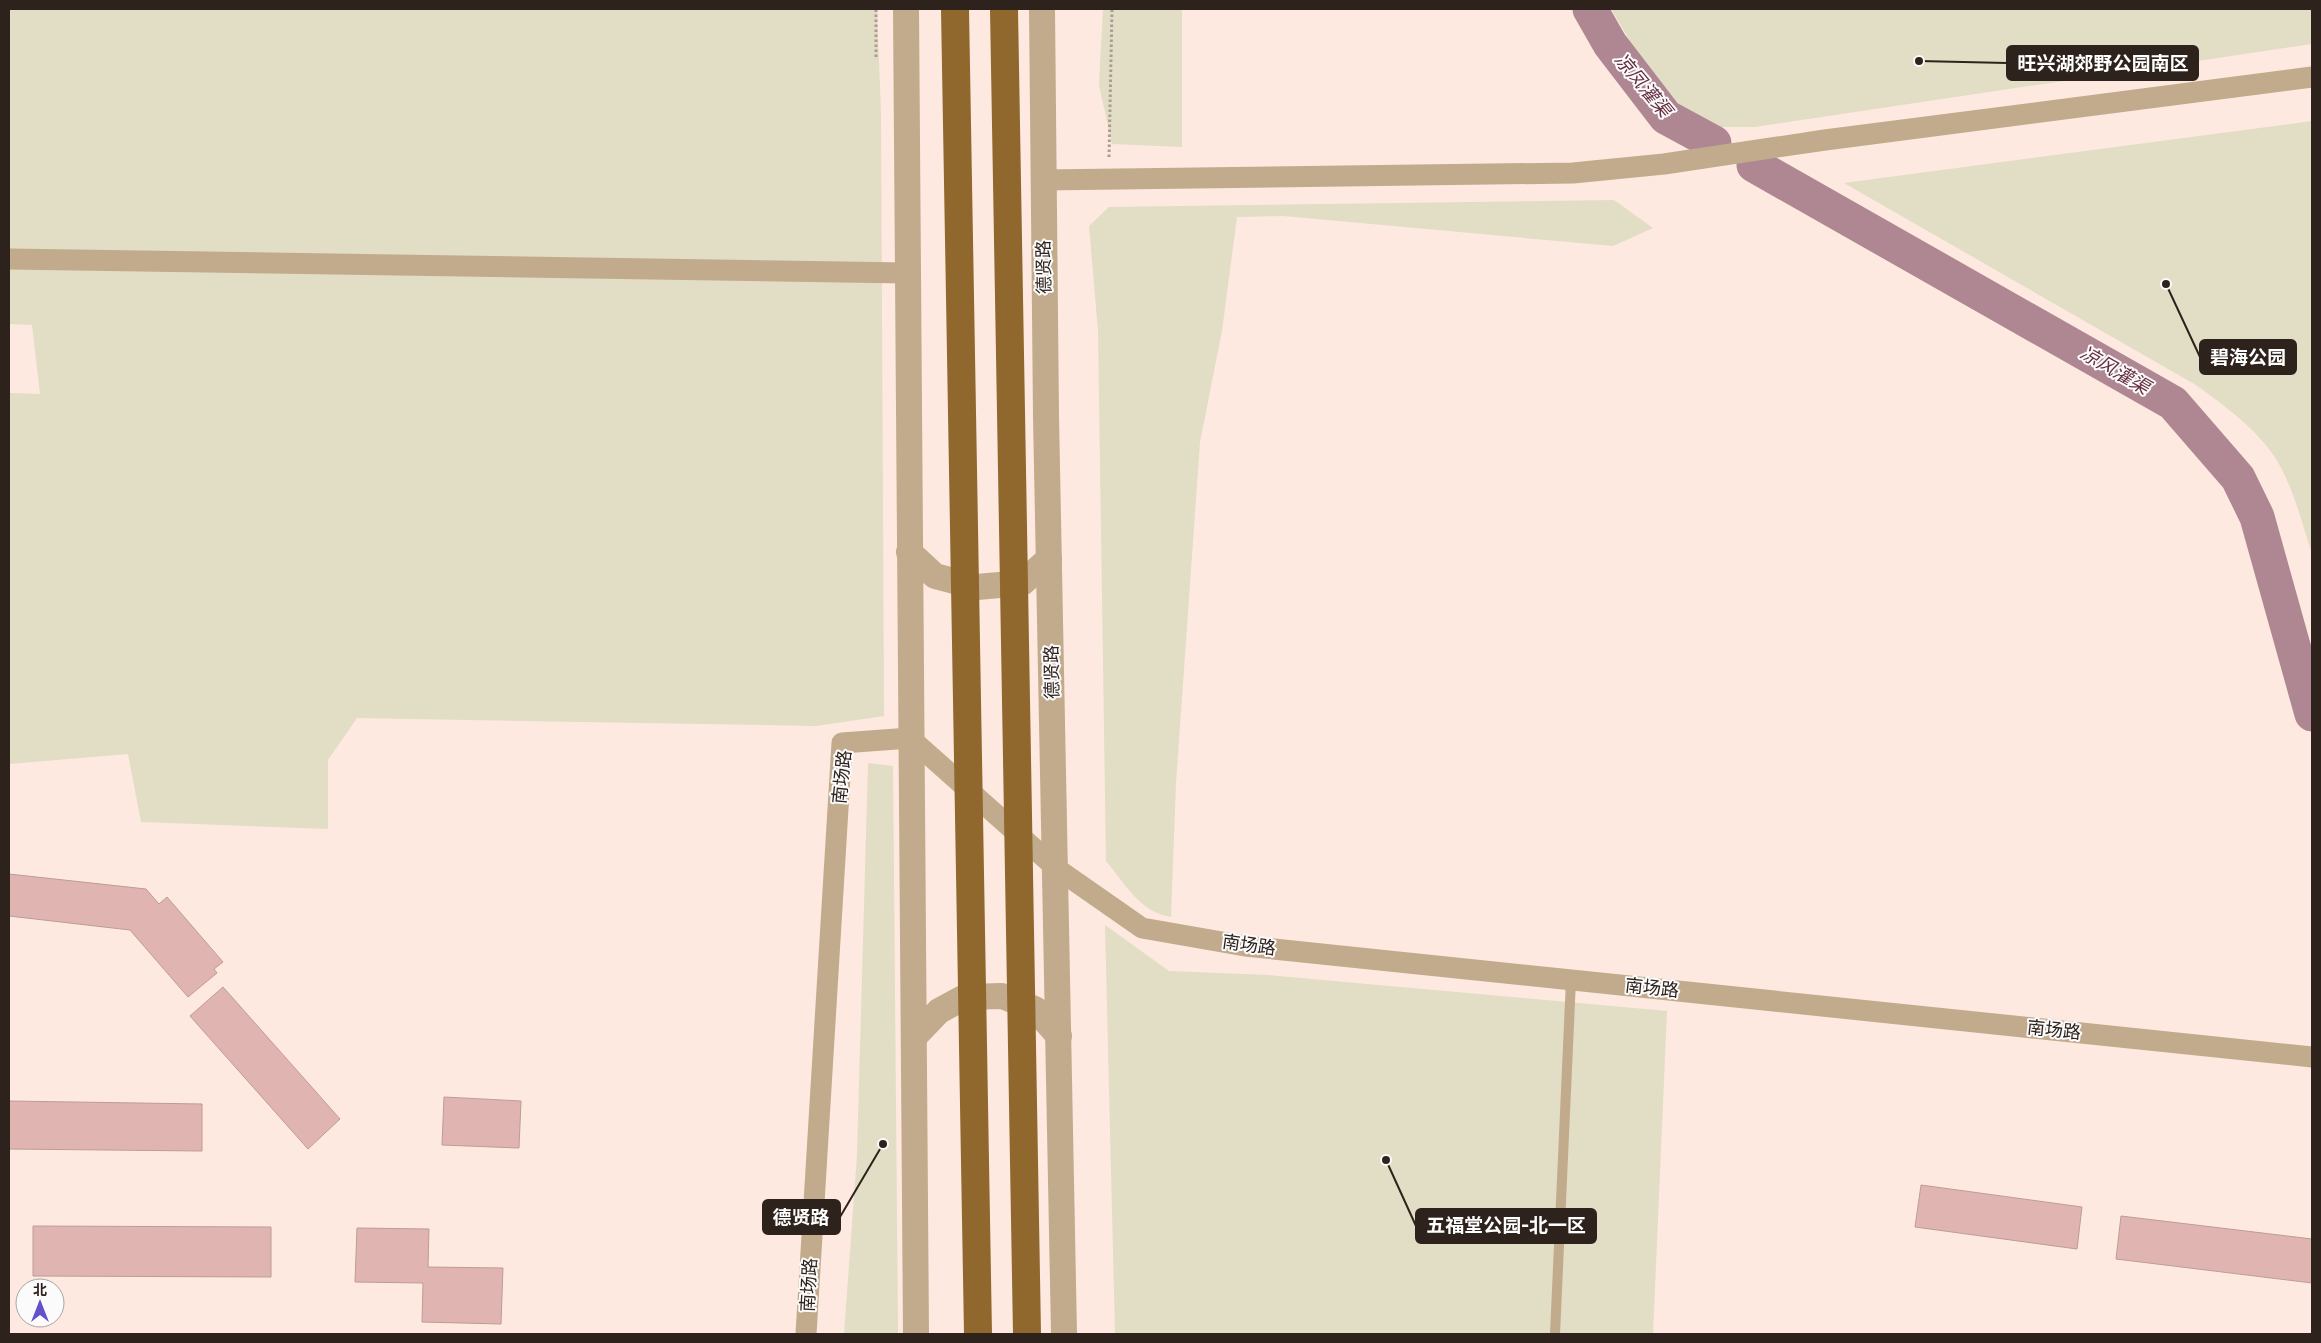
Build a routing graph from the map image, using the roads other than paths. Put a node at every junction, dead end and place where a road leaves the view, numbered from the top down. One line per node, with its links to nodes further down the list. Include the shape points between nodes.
1 (906, 9): 8 (street)
2 (955, 9): 19 (highway, bridge)
3 (1004, 9): 20 (highway, 德贤路, bridge)
4 (1042, 9): 6 (street, 德贤路)
5 (2312, 77): 6 (street, via 1664,164 1573,173)
6 (1043, 180): 10 (street, 德贤路)
7 (9, 259): 8 (street)
8 (908, 273): 9 (street)
9 (909, 552): 10 (street, via 935,576 977,587 1022,583); 11 (street)
10 (1049, 559): 12 (street, 德贤路)
11 (910, 738): 12 (street, 南场路); 15 (street); 17 (street, 南场路, via 842,743)
12 (1056, 868): 13 (street, 南场路, via 1142,928 1245,946); 14 (street, 德贤路)
13 (1571, 980): 16 (street, 南场路); 22 (lane)
14 (1059, 1036): 15 (street, via 1034,1009 1002,996 965,997 939,1012); 21 (street, 德贤路)
15 (914, 1037): 18 (street)
16 (2312, 1057)
17 (806, 1334)
18 (916, 1334)
19 (978, 1334)
20 (1027, 1334)
21 (1064, 1334)
22 (1555, 1334)

